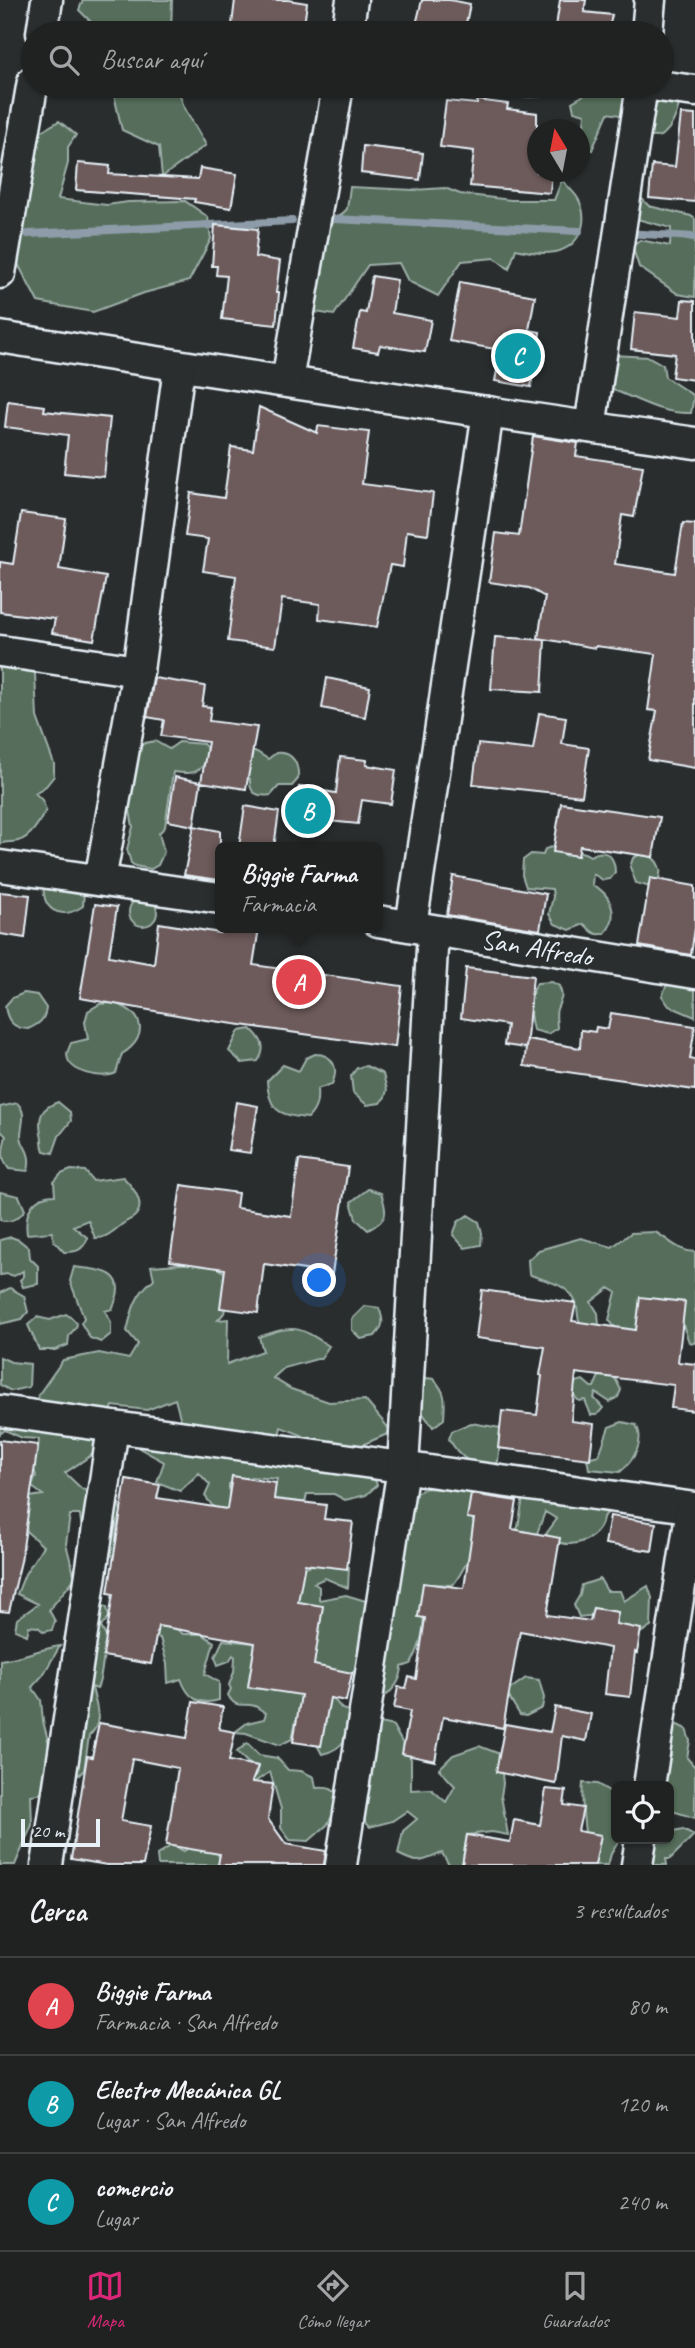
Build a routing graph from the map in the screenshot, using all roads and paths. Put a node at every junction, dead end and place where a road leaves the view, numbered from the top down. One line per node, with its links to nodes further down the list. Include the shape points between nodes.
1 (47, 0): 4 (street)
2 (352, 0): 5 (street)
3 (650, 0): 6 (street)
4 (44, 21)
5 (349, 21)
6 (648, 21)
7 (674, 88): 8 (street)
8 (695, 91)
9 (30, 98): 12 (street)
10 (336, 98): 15 (street)
11 (640, 98): 17 (street)
12 (0, 273)
13 (0, 337): 14 (street)
14 (179, 366): 15 (street); 20 (street)
15 (286, 380): 16 (street)
16 (488, 412): 17 (street); 25 (street)
17 (590, 427): 18 (street)
18 (695, 443)
19 (0, 651): 20 (street)
20 (138, 671): 22 (street)
21 (0, 866): 22 (street)
22 (100, 880): 23 (street)
23 (215, 897)
24 (383, 922): 25 (street, San Alfredo)
25 (422, 928): 26 (street, San Alfredo); 29 (street)
26 (695, 973)
27 (0, 1411): 28 (street)
28 (113, 1428): 29 (street); 33 (street)
29 (403, 1468): 30 (street); 34 (street)
30 (694, 1508): 31 (street)
31 (650, 1781)
32 (640, 1844): 35 (street)
33 (47, 1865)
34 (341, 1865)
35 (637, 1865)

